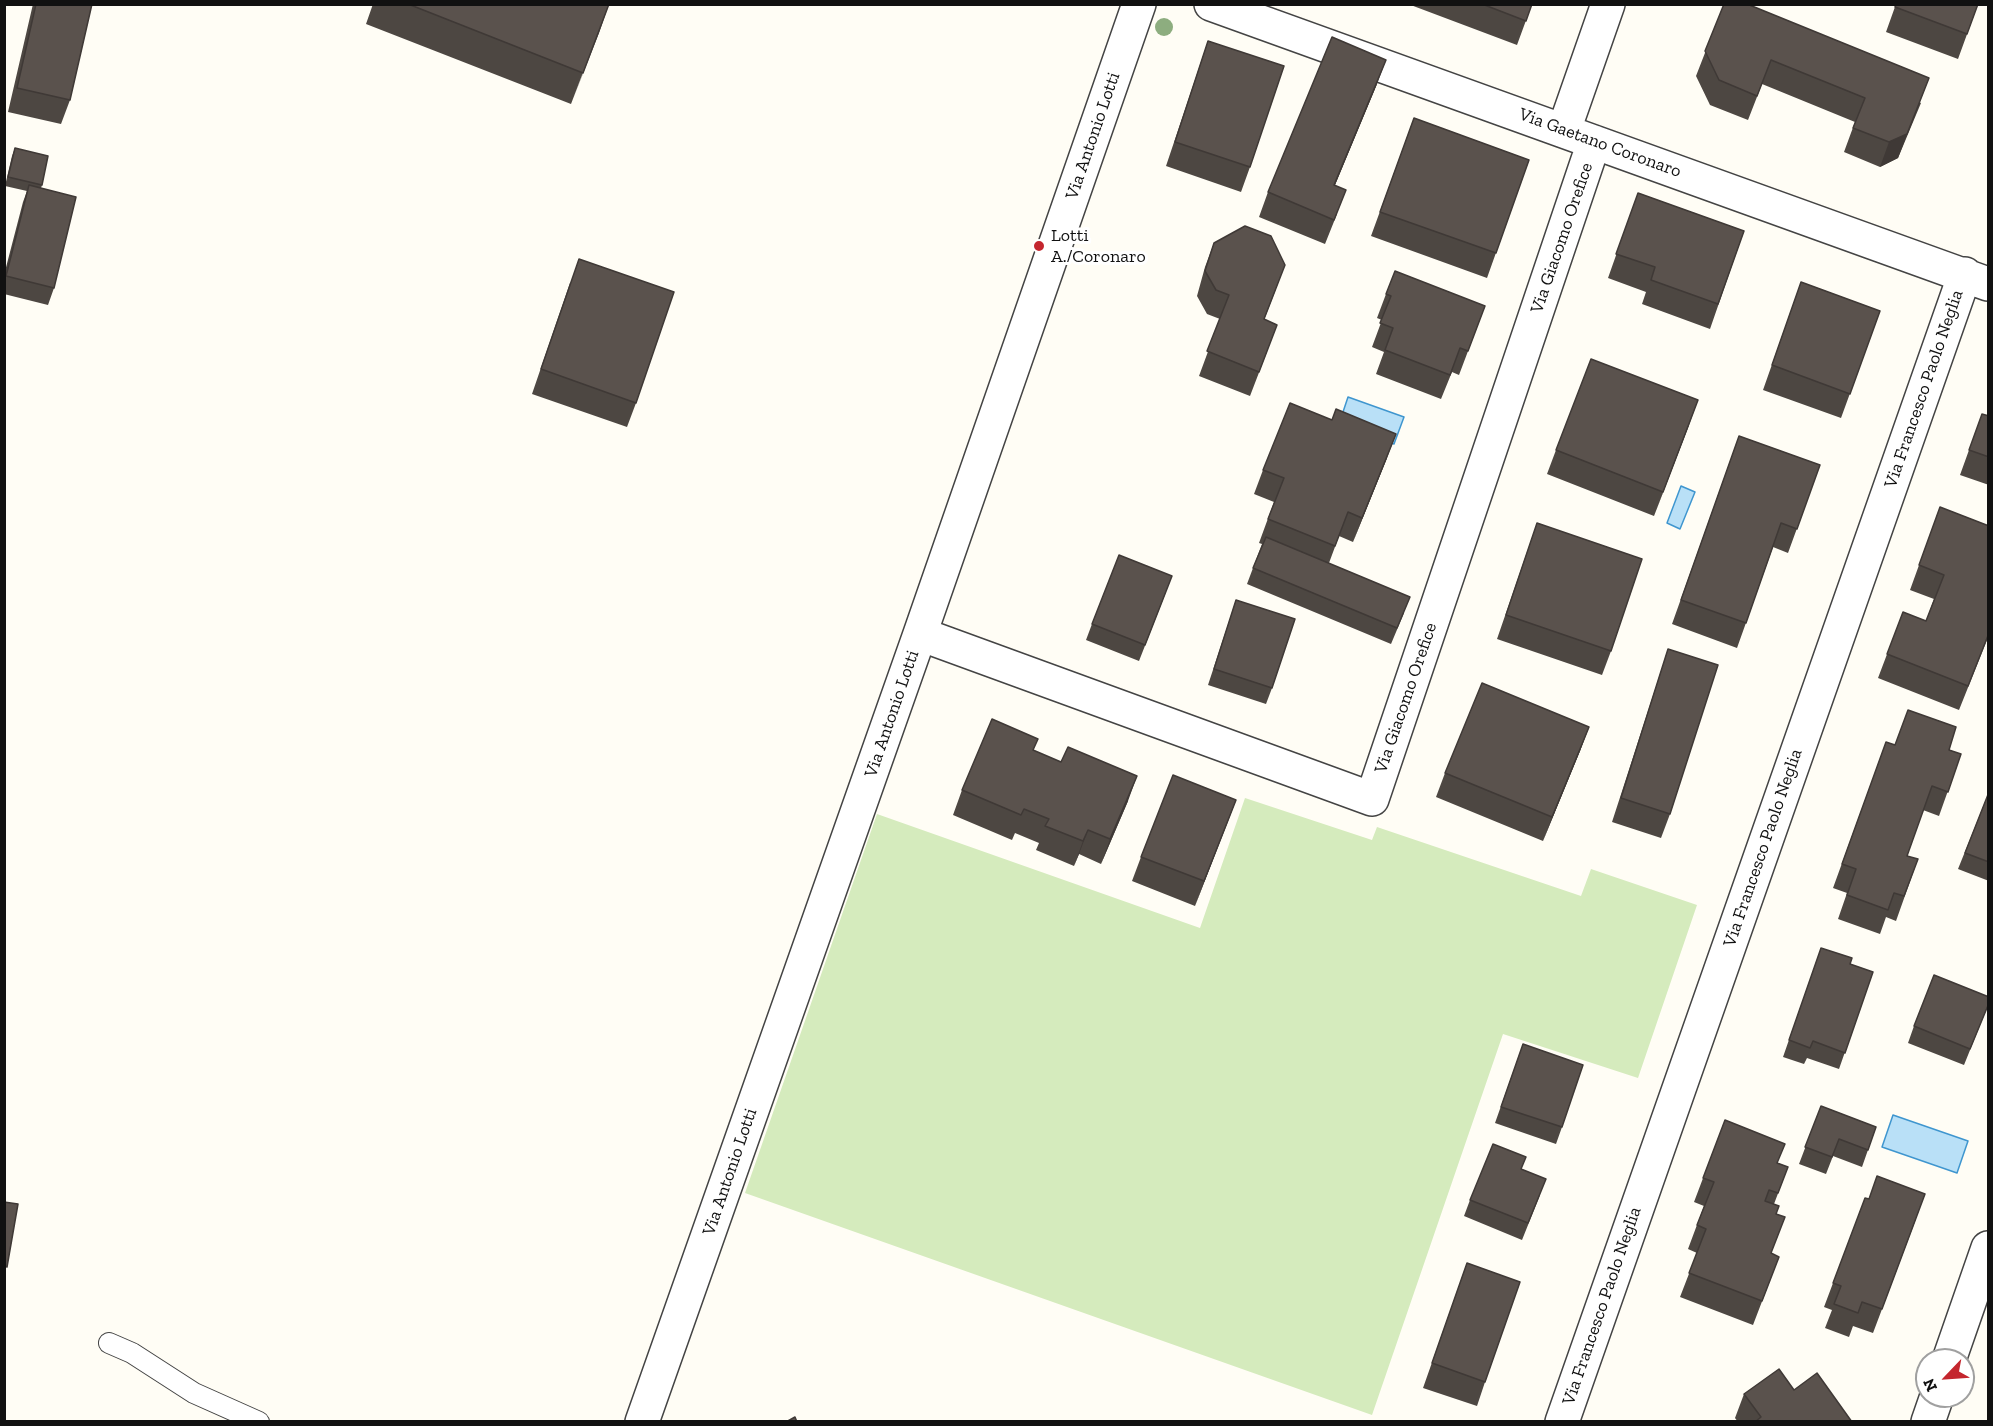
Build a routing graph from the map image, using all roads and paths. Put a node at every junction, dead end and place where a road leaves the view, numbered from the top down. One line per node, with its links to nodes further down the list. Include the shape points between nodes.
1 (1138, 4): 7 (street, Via Antonio Lotti)
2 (1211, 4): 4 (street, Via Gaetano Coronaro)
3 (1608, 4): 4 (street)
4 (1564, 130): 5 (street, Via Gaetano Coronaro)
5 (1594, 142): 6 (street, Via Gaetano Coronaro); 7 (street, Via Giacomo Orefice, via 1372,799)
6 (1981, 274): 13 (street, Via Francesco Paolo Neglia)
7 (920, 634): 12 (street, Via Antonio Lotti)
8 (1989, 1248): 10 (street)
9 (109, 1343): 11 (lane, via 132,1353 194,1393)
10 (1953, 1348)
11 (259, 1422)
12 (642, 1422)
13 (1562, 1422)

